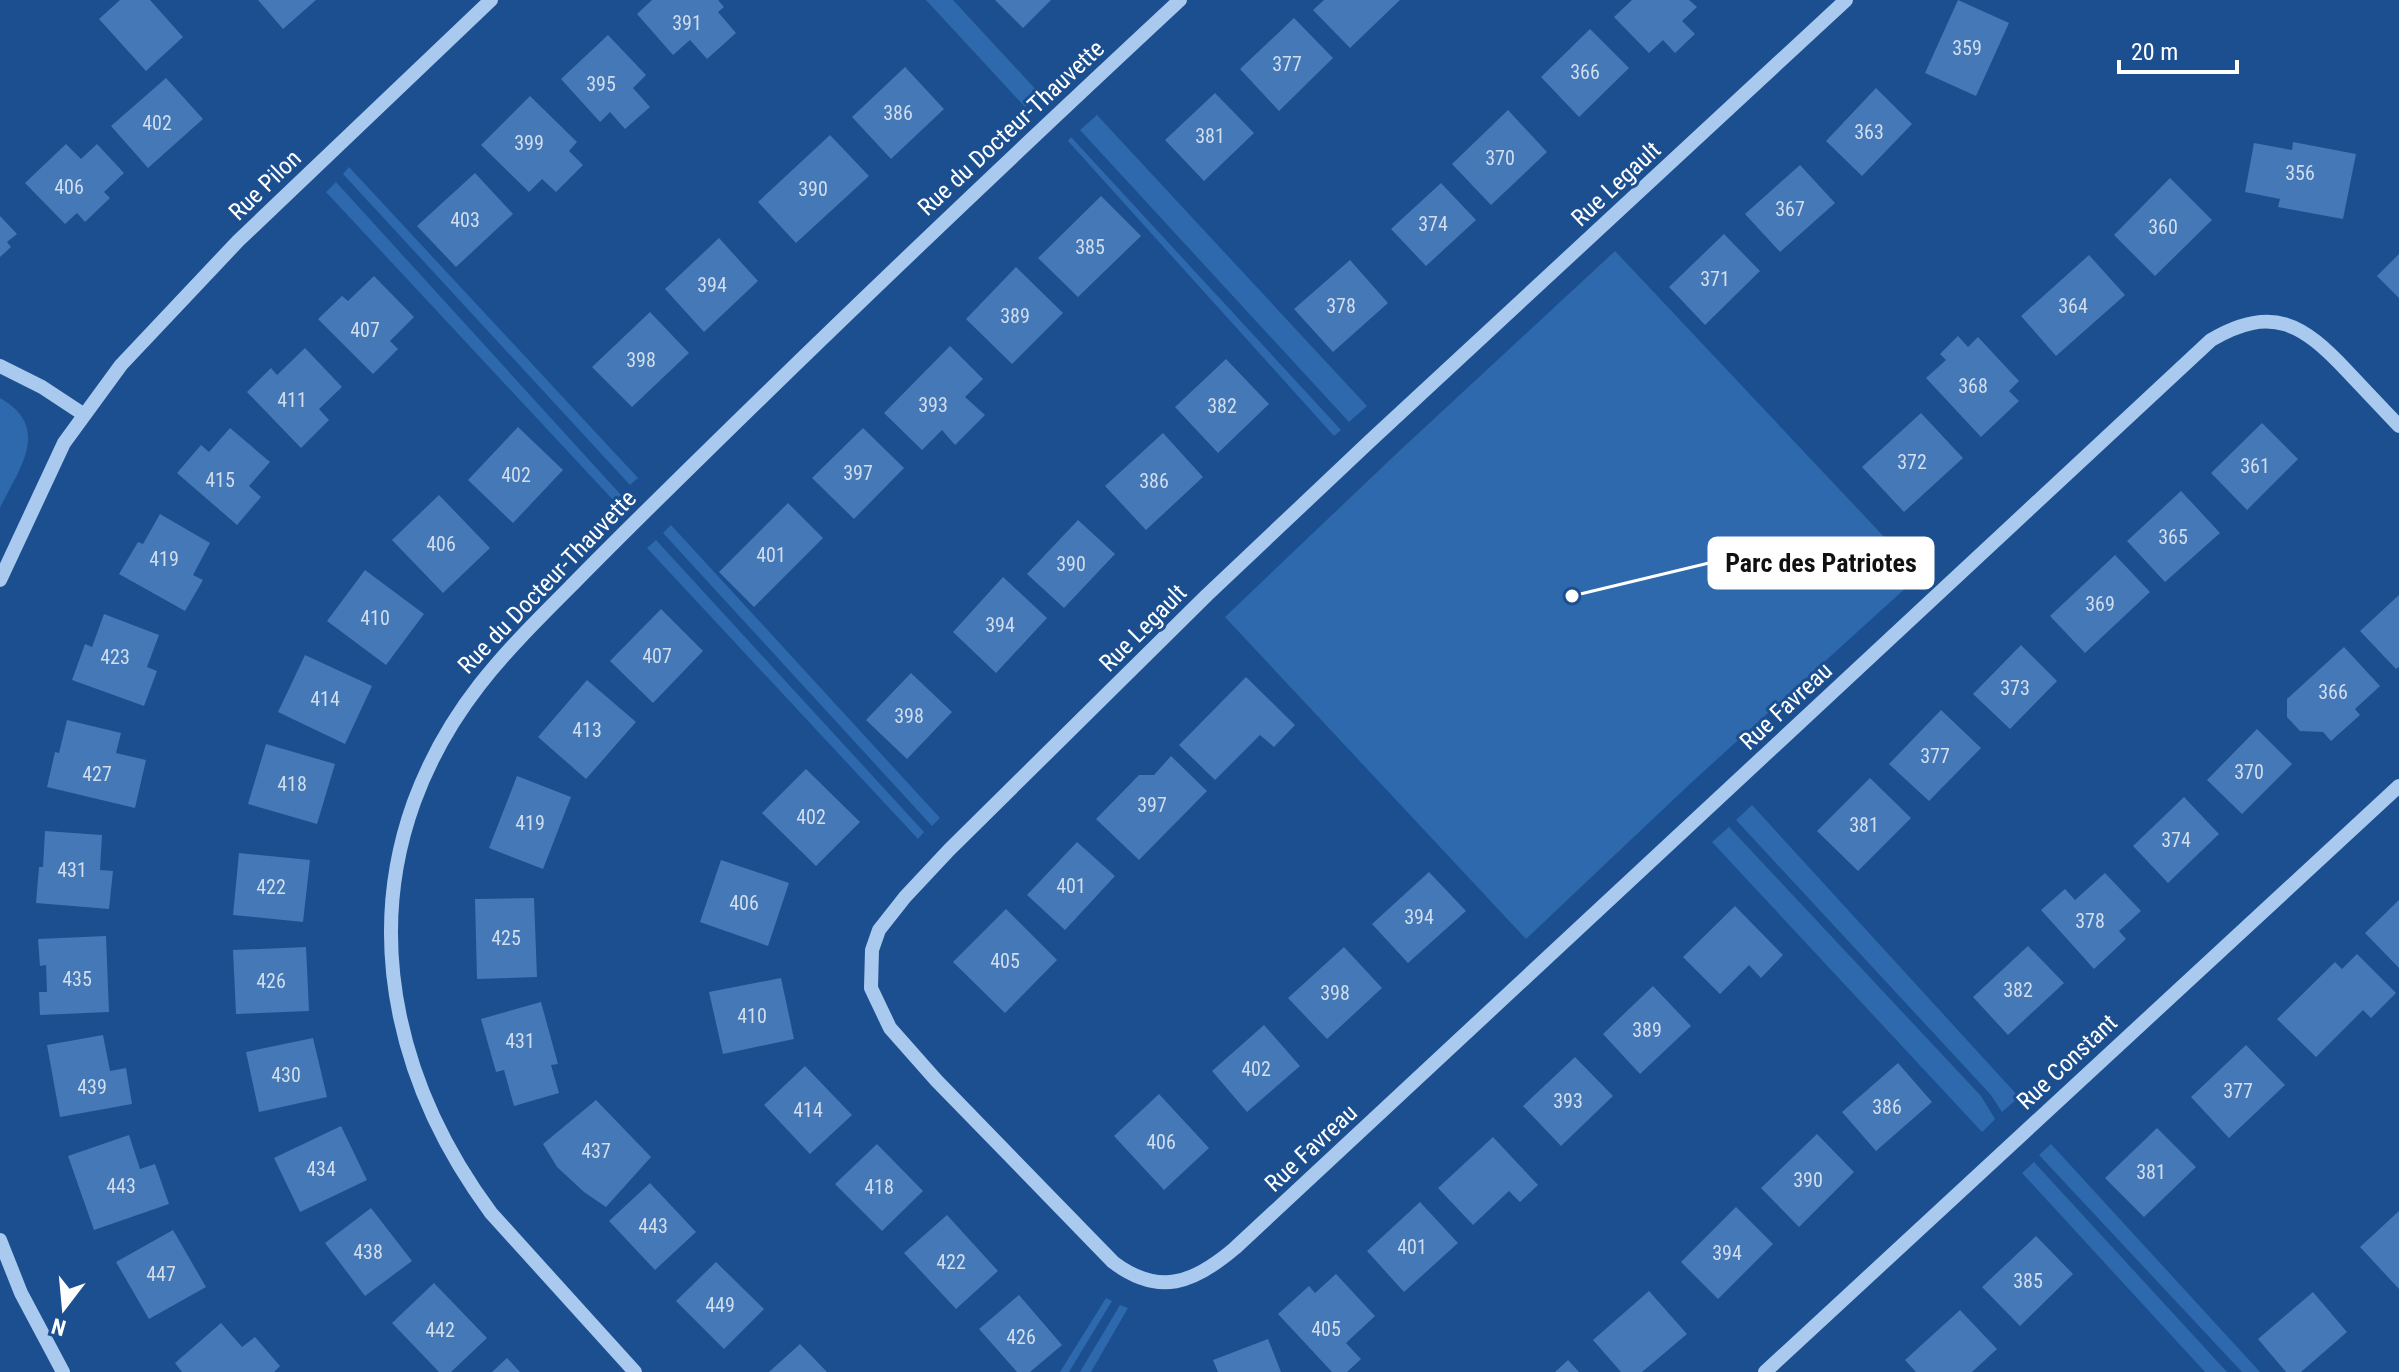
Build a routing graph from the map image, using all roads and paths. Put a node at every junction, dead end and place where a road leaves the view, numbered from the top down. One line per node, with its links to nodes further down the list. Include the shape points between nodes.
1 (491, 0): 5 (street, Rue Pilon, via 186,293)
2 (1180, 0): 12 (street, Rue du Docteur-Thauvette, via 829,332 525,632 468,697 423,778 406,831 392,914 393,979 412,1069 455,1161 482,1202)
3 (1846, 0): 10 (street, Rue Legault, via 1207,595 949,850 879,930 872,950 871,988 890,1028 1097,1247 1134,1277 1159,1283 1186,1279)
4 (0, 366): 5 (street)
5 (83, 414): 7 (street, Rue Pilon, via 64,443)
6 (2399, 426): 10 (street, Rue Favreau, via 2326,349 2298,328 2258,321 2211,340)
7 (0, 580)
8 (2399, 786): 13 (street, Rue Constant)
9 (0, 1240): 11 (street)
10 (1218, 1263)
11 (63, 1372)
12 (635, 1372)
13 (1765, 1372)

